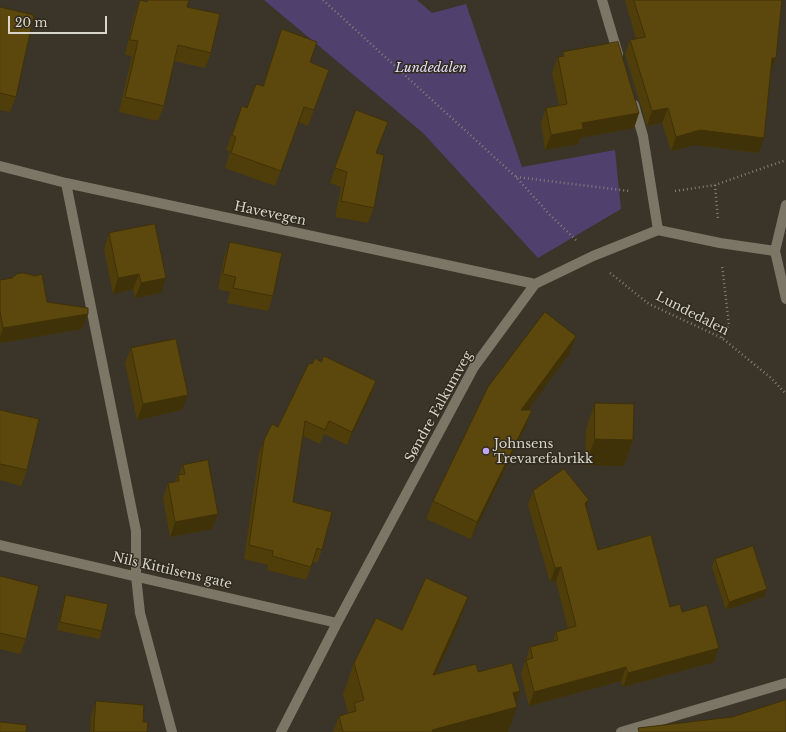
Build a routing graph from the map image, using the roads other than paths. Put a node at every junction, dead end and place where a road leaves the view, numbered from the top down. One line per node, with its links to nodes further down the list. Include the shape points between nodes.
1 (602, 0): 2 (street)
2 (620, 60)
3 (632, 98): 8 (street, via 643,136)
4 (0, 166): 5 (street, Havevegen)
5 (66, 183): 10 (street, Havevegen); 13 (street, via 136,531)
6 (786, 205): 7 (street)
7 (785, 217): 9 (street)
8 (658, 230): 9 (street); 10 (street, Søndre Falkumveg, via 593,256)
9 (775, 251): 11 (street)
10 (535, 284): 14 (street, Søndre Falkumveg, via 474,367)
11 (786, 299)
12 (0, 545): 13 (street, Nils Kittilsens gate)
13 (136, 576): 14 (street, Nils Kittilsens gate); 16 (street, via 140,613)
14 (337, 622): 17 (street, Søndre Falkumveg)
15 (786, 683): 18 (street)
16 (172, 732)
17 (281, 732)
18 (621, 732)

